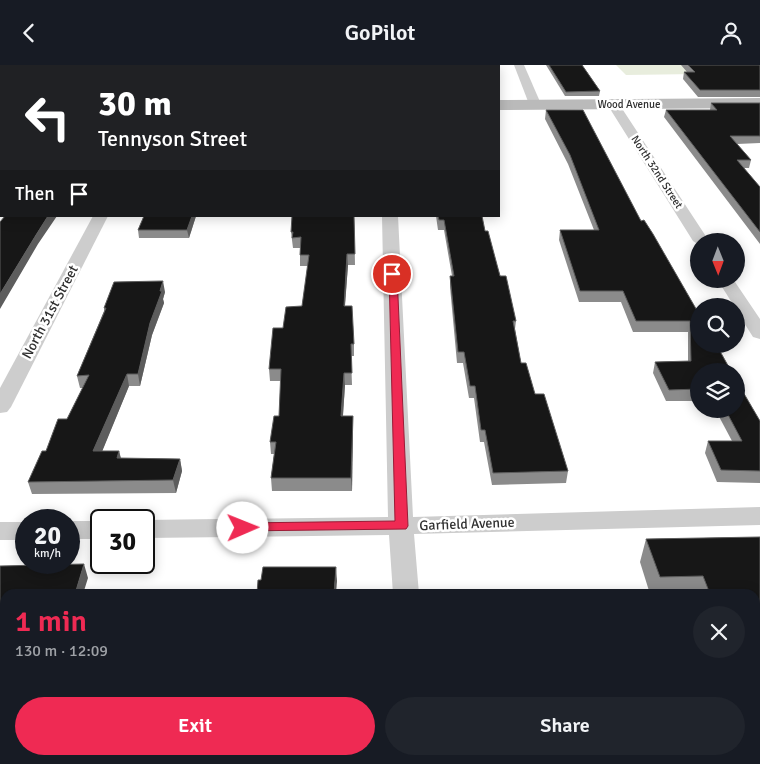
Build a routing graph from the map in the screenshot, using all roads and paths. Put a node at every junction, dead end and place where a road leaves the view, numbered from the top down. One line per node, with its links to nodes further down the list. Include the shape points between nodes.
1 (519, 65): 4 (street)
2 (613, 103): 3 (street, Wood Avenue); 4 (street, Wood Avenue); 8 (street, North 32nd Street)
3 (760, 103)
4 (535, 104): 5 (street, Wood Avenue)
5 (500, 105)
6 (100, 217): 11 (street, North 31st Street)
7 (390, 217): 13 (street)
8 (696, 233)
9 (731, 288): 10 (street)
10 (760, 333)
11 (0, 407)
12 (760, 516): 13 (street, Garfield Avenue)
13 (402, 526): 14 (street, Garfield Avenue); 17 (street)
14 (155, 529)
15 (0, 531): 16 (street)
16 (15, 531)
17 (406, 589)

